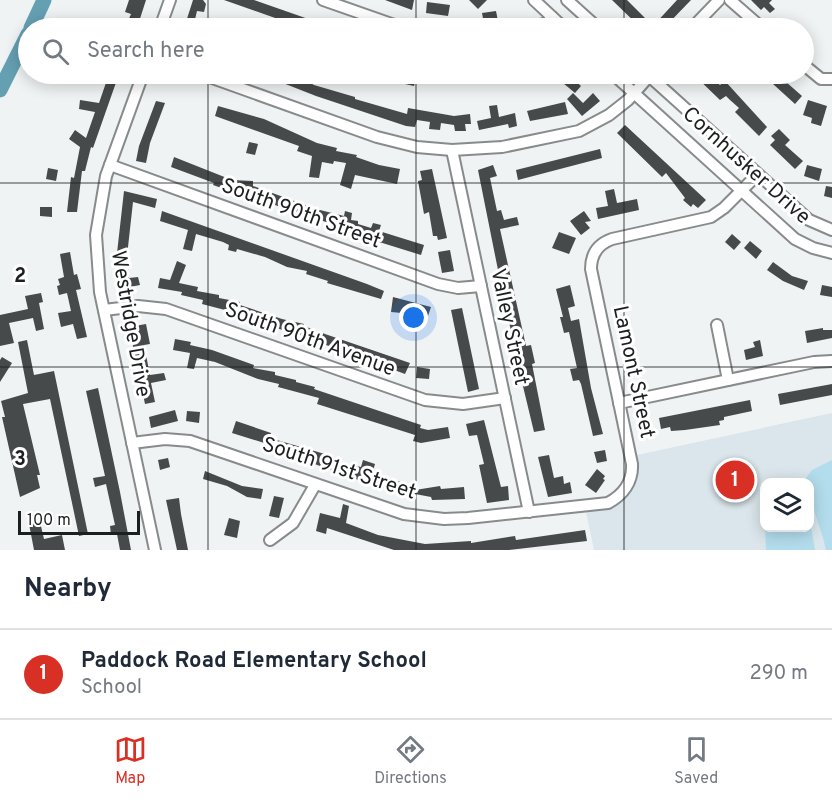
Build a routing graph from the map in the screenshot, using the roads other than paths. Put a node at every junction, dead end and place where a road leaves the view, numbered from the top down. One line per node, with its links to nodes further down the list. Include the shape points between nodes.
1 (170, 0): 8 (street)
2 (324, 0): 9 (street)
3 (534, 0): 7 (street)
4 (568, 0): 10 (street)
5 (718, 0): 11 (street)
6 (730, 0): 12 (street)
7 (552, 17)
8 (164, 18)
9 (375, 18)
10 (587, 18)
11 (701, 18)
12 (751, 18)
13 (814, 73): 14 (street, via 821,79)
14 (832, 79)
15 (139, 84): 22 (street, Westridge Drive)
16 (229, 84): 21 (street, via 377,137 417,147)
17 (624, 84): 20 (street, Cornhusker Drive)
18 (641, 84): 20 (street)
19 (660, 84): 23 (street, Cornhusker Drive)
20 (634, 93): 21 (street, via 602,120 579,131 502,147); 24 (street, Cornhusker Drive)
21 (452, 150): 27 (street, Valley Street)
22 (110, 165): 27 (street, South 90th Street, via 438,284 458,288); 28 (street, Westridge Drive, via 96,236)
23 (758, 174): 24 (street); 25 (street, Cornhusker Drive, via 809,220)
24 (742, 191): 26 (street, Cornhusker Drive, via 795,238); 33 (street, Lamont Street, via 711,217 603,243 594,253 591,269)
25 (832, 230)
26 (832, 254)
27 (481, 286): 32 (street, Valley Street)
28 (104, 310): 32 (street, South 90th Avenue, via 138,306 166,309 424,400 463,404); 34 (street, Westridge Drive)
29 (717, 325): 31 (street)
30 (832, 361): 31 (street)
31 (728, 380): 33 (street)
32 (505, 398): 37 (street, Valley Street)
33 (619, 403): 36 (street, Lamont Street, via 633,470 625,490)
34 (132, 443): 35 (street, South 91st Street, via 190,441); 39 (street, Westridge Drive)
35 (315, 485): 37 (street, South 91st Street, via 404,514 444,519); 38 (street, via 293,523)
36 (608, 503): 37 (street, South 91st Street)
37 (529, 512)
38 (270, 540)
39 (155, 550)

